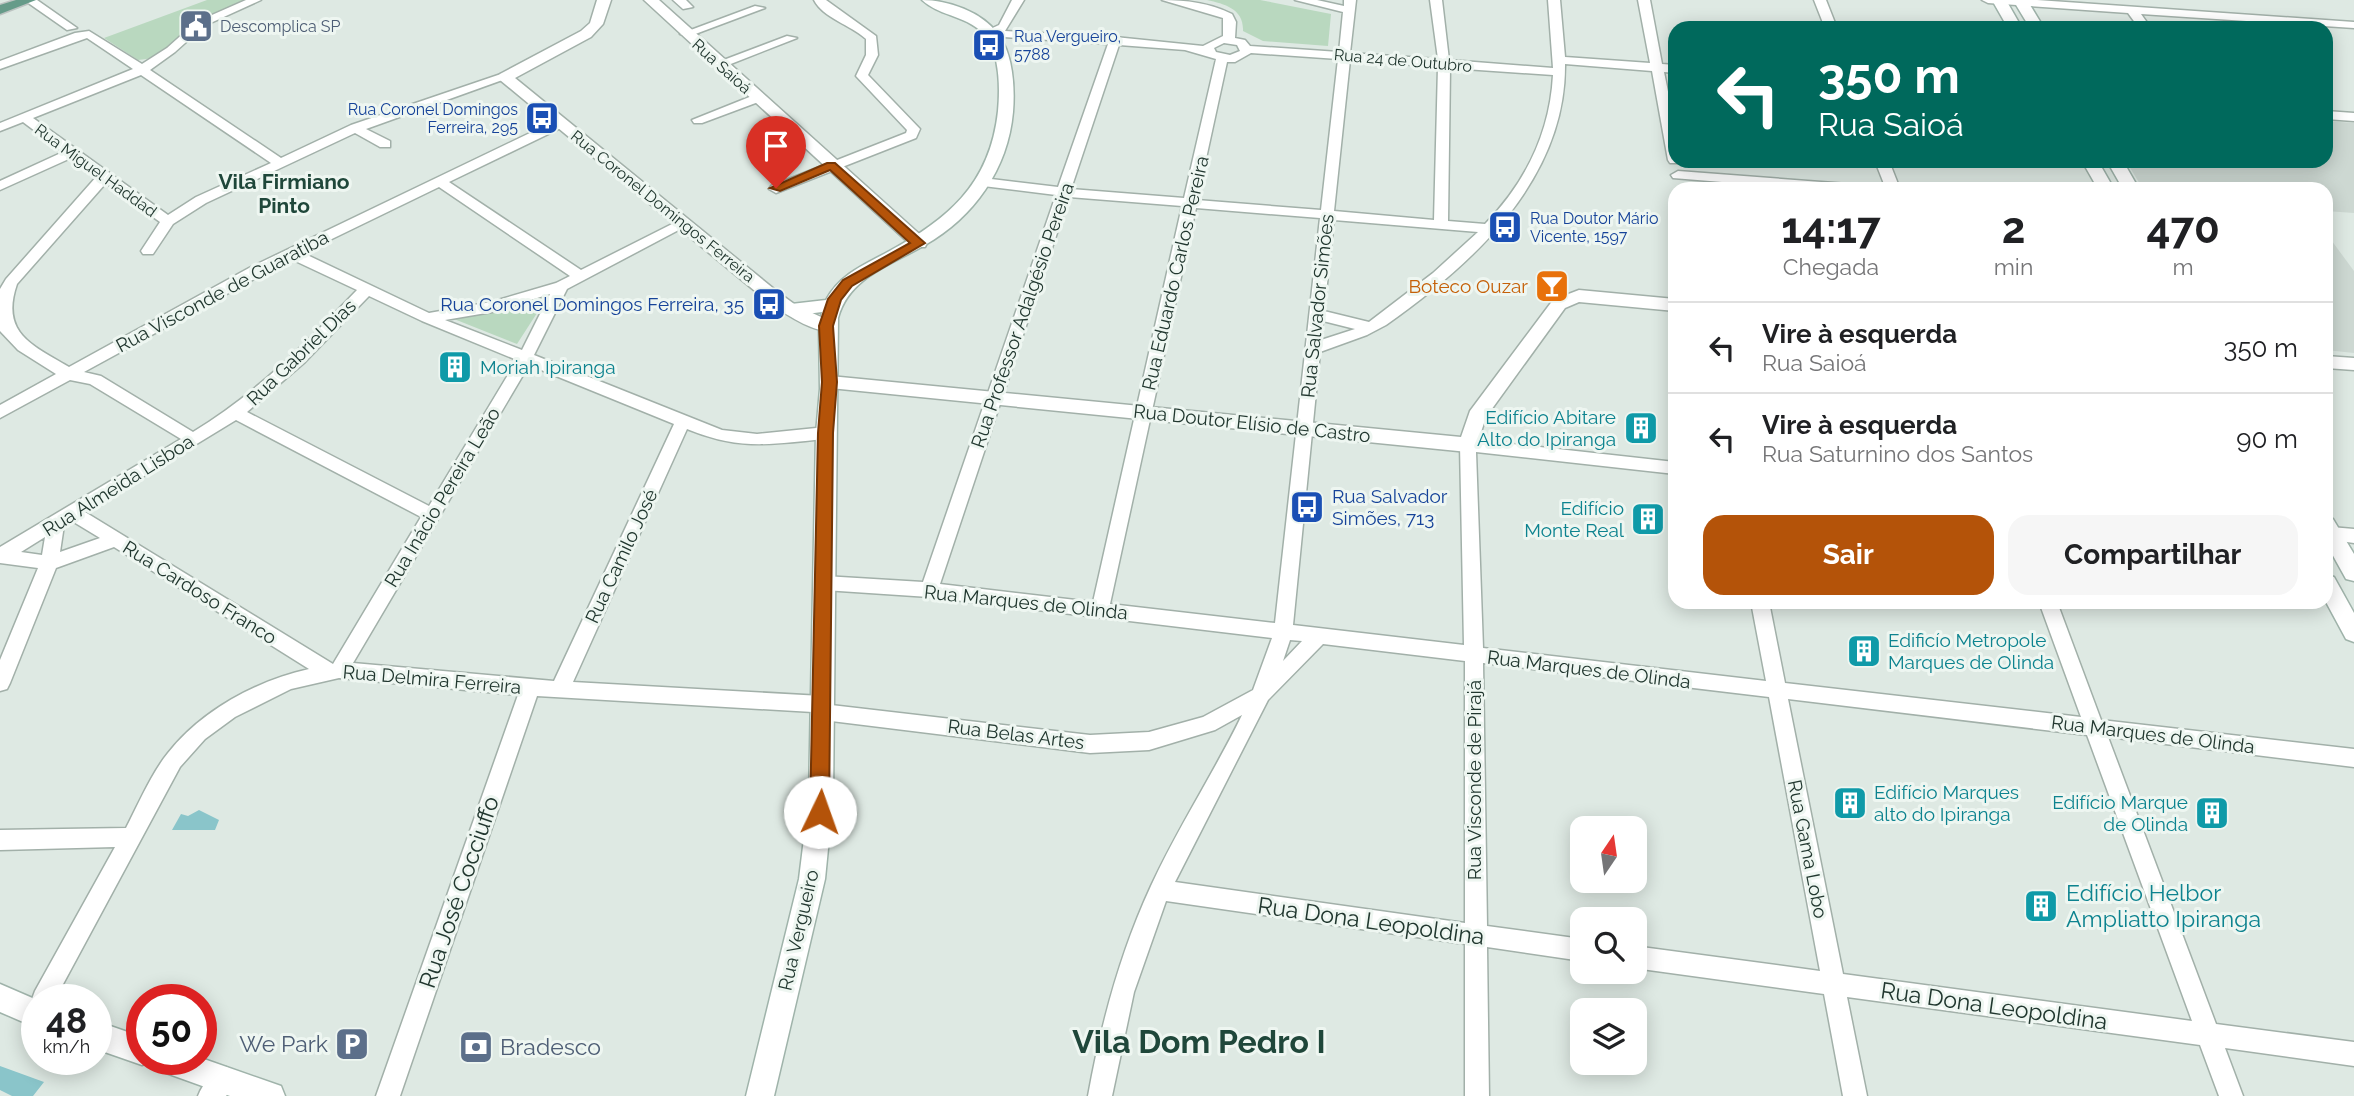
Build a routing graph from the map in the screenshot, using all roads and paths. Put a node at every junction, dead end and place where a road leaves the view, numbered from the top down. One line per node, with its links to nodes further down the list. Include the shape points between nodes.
1 (30, 0): 19 (main road); 30 (street)
2 (255, 0): 45 (street, via 201,24)
3 (651, 0): 32 (street, Rua Saioá)
4 (820, 0): 59 (street, via 872,38 872,55 862,76 914,129 911,135)
5 (929, 0): 31 (street)
6 (1018, 0): 31 (street, via 1004,27)
7 (1168, 0): 34 (street, via 1227,16)
8 (1301, 0): 17 (street)
9 (1436, 0): 40 (street)
10 (1554, 0): 42 (street)
11 (1644, 0): 43 (street)
12 (1820, 0): 22 (street)
13 (1989, 0): 14 (street)
14 (1999, 0): 15 (street); 23 (street)
15 (2021, 1): 20 (street); 24 (street)
16 (606, 2): 46 (street, via 586,34)
17 (1349, 5): 38 (street, Rua Salvador Simões)
18 (759, 8): 32 (street)
19 (0, 10)
20 (2132, 10): 21 (street); 25 (street)
21 (2197, 15): 26 (street); 27 (street)
22 (1828, 21)
23 (2011, 21)
24 (2033, 21)
25 (2139, 21)
26 (2202, 21)
27 (2279, 21)
28 (2333, 24): 29 (street)
29 (2354, 25)
30 (71, 28)
31 (990, 33): 35 (street); 63 (street, Rua Vergueiro, via 1006,74 1006,103 1000,139)
32 (685, 34): 39 (street, Rua Saioá)
33 (791, 38): 39 (street)
34 (1229, 39): 36 (street); 37 (street)
35 (1115, 40): 37 (street); 67 (street, Rua Professor Adalgésio Pereira)
36 (1246, 48): 37 (street, via 1239,57); 38 (street, Rua 24 de Outubro)
37 (1214, 51): 68 (street, Rua Eduardo Carlos Pereira)
38 (1344, 55): 40 (street, Rua 24 de Outubro); 69 (street, Rua Salvador Simões)
39 (719, 64): 47 (street, Rua Saioá)
40 (1444, 64): 42 (street, Rua 24 de Outubro); 72 (street)
41 (0, 65): 45 (street, via 89,34)
42 (1560, 66): 43 (street, Rua 24 de Outubro); 73 (street, via 1553,121 1541,153)
43 (1657, 67): 44 (street, Rua 24 de Outubro); 53 (street)
44 (1668, 68)
45 (142, 70): 50 (street); 58 (street)
46 (505, 77): 52 (street, Rua Coronel Domingos Ferreira); 55 (street)
47 (757, 99): 51 (street); 59 (street, Rua Saioá)
48 (2333, 116): 49 (street)
49 (2354, 117)
50 (26, 118): 54 (street); 57 (street, Rua Miguel Haddad)
51 (698, 120)
52 (561, 123): 62 (street, Rua Visconde de Guaratiba); 71 (street, Rua Coronel Domingos Ferreira)
53 (1668, 124)
54 (0, 127)
55 (355, 128): 56 (street); 58 (street)
56 (385, 144)
57 (71, 153): 61 (street, Rua Miguel Haddad); 65 (street)
58 (280, 163): 70 (street)
59 (831, 166): 66 (street); 74 (street, Rua Saioá)
60 (1677, 171): 64 (street)
61 (104, 177): 70 (street, Rua Miguel Haddad); 78 (street)
62 (439, 181): 76 (street, Rua Visconde de Guaratiba); 77 (street)
63 (983, 182): 67 (street); 74 (street, Rua Vergueiro, via 961,211)
64 (1789, 182)
65 (0, 186)
66 (776, 188)
67 (1063, 192): 68 (street); 95 (street, Rua Professor Adalgésio Pereira)
68 (1191, 203): 69 (street); 98 (street, Rua Eduardo Carlos Pereira)
69 (1327, 214): 72 (street); 85 (street, Rua Salvador Simões)
70 (167, 221): 75 (street)
71 (683, 223): 77 (street); 83 (street, Rua Coronel Domingos Ferreira)
72 (1441, 223): 73 (street)
73 (1491, 229): 88 (street)
74 (919, 243): 82 (street, Rua Vergueiro, via 858,275 840,290)
75 (148, 251)
76 (290, 253): 80 (street); 93 (street, Rua Visconde de Guaratiba)
77 (580, 276): 79 (street)
78 (5, 285): 84 (street)
79 (561, 286): 86 (street, via 492,307); 90 (street, Rua Inácio Pereira Leão)
80 (365, 291): 86 (street); 97 (street, Rua Gabriel Dias, via 300,358)
81 (1668, 304): 103 (street, Rua Visconde de Pirajá, via 1579,296 1559,304 1477,416)
82 (832, 305): 83 (street); 87 (street, Rua Vergueiro)
83 (791, 310): 87 (street, Rua Coronel Domingos Ferreira)
84 (0, 314): 93 (street, via 5,327 23,346)
85 (1316, 314): 88 (street); 89 (street, Rua Salvador Simões)
86 (426, 318): 90 (street)
87 (826, 326): 94 (street, Rua Vergueiro)
88 (1371, 328): 89 (street)
89 (1313, 349): 100 (street, Rua Salvador Simões)
90 (525, 359): 99 (street); 106 (street, Rua Inácio Pereira Leão)
91 (2333, 362): 92 (street)
92 (2354, 364)
93 (68, 374): 96 (street, Rua Visconde de Guaratiba); 102 (street, via 95,380)
94 (830, 382): 95 (street, Rua Doutor Elísio de Castro); 101 (street, Rua Vergueiro)
95 (994, 398): 98 (street, Rua Doutor Elísio de Castro); 116 (street, Rua Professor Adalgésio Pereira)
96 (0, 412)
97 (236, 413): 102 (street, Rua Almeida Lisboa); 106 (street)
98 (1143, 413): 100 (street, Rua Doutor Elísio de Castro); 120 (street, Rua Eduardo Carlos Pereira)
99 (682, 423): 101 (street, via 740,440); 128 (street, Rua Camilo José)
100 (1305, 428): 103 (street, Rua Doutor Elísio de Castro); 121 (street, Rua Salvador Simões)
101 (826, 433): 115 (street, Rua Vergueiro)
102 (193, 439): 105 (street, Rua Almeida Lisboa)
103 (1468, 445): 104 (street, Rua Doutor Elísio de Castro); 124 (street, Rua Visconde de Pirajá)
104 (1668, 467)
105 (73, 513): 107 (street, Rua Almeida Lisboa); 111 (street, Rua Cardoso Franco)
106 (430, 514): 125 (street, Rua Inácio Pereira Leão)
107 (56, 524): 112 (street, Rua Almeida Lisboa); 113 (street)
108 (2333, 531): 109 (street)
109 (2354, 536)
110 (2333, 538): 114 (street)
111 (116, 539): 113 (street); 125 (street, Rua Cardoso Franco)
112 (0, 556): 113 (street)
113 (49, 563): 126 (street)
114 (2354, 573)
115 (824, 583): 116 (street, Rua Marques de Olinda); 131 (street, Rua Vergueiro)
116 (929, 590): 120 (street, Rua Marques de Olinda)
117 (2333, 596): 122 (street)
118 (1761, 609): 129 (street, Rua Gama Lobo)
119 (2051, 609): 133 (street)
120 (1100, 610): 121 (street, Rua Marques de Olinda)
121 (1283, 632): 123 (street, Rua Marques de Olinda); 130 (street, Rua Salvador Simões)
122 (2354, 633)
123 (1318, 637): 124 (street, Rua Marques de Olinda); 130 (street, Rua Salvador Simões)
124 (1474, 656): 129 (street, Rua Marques de Olinda); 139 (street, Rua Visconde de Pirajá)
125 (333, 670): 127 (street, Rua Delmira Ferreira); 136 (street, Rua Delmira Ferreira, via 268,689 198,733 173,761)
126 (0, 683)
127 (530, 688): 128 (street, Rua Delmira Ferreira); 151 (street, Rua José Cocciuffo)
128 (560, 689): 131 (street, Rua Delmira Ferreira)
129 (1777, 692): 133 (street, Rua Marques de Olinda); 143 (street, Rua Gama Lobo)
130 (1264, 693): 132 (street, Rua Belas Artes); 134 (street, Rua Salvador Simões)
131 (822, 708): 132 (street, Rua Belas Artes, via 1090,744 1149,741); 152 (street, Rua Vergueiro, via 821,798 812,879)
132 (1208, 723): 134 (street, via 1227,729)
133 (2094, 727): 135 (street, Rua Marques de Olinda); 146 (street)
134 (1239, 741): 138 (street, Rua Salvador Simões)
135 (2354, 758)
136 (129, 838): 137 (street); 142 (street, Rua Delmira Ferreira)
137 (0, 840)
138 (1160, 890): 139 (street, Rua Dona Leopoldina); 153 (street, Rua Salvador Simões, via 1115,1013)
139 (1474, 936): 140 (street, Rua Dona Leopoldina); 154 (street, Rua Visconde de Pirajá)
140 (1570, 948)
141 (1647, 959): 143 (street, Rua Dona Leopoldina)
142 (51, 984)
143 (1835, 984): 146 (street, Rua Dona Leopoldina); 155 (street, Rua Gama Lobo)
144 (0, 998): 145 (street)
145 (21, 1007)
146 (2208, 1035): 147 (street, Rua Dona Leopoldina); 156 (street)
147 (2354, 1054)
148 (194, 1075): 149 (street)
149 (218, 1088): 150 (street)
150 (271, 1096)
151 (388, 1096)
152 (760, 1096)
153 (1100, 1096)
154 (1477, 1096)
155 (1855, 1096)
156 (2231, 1096)

